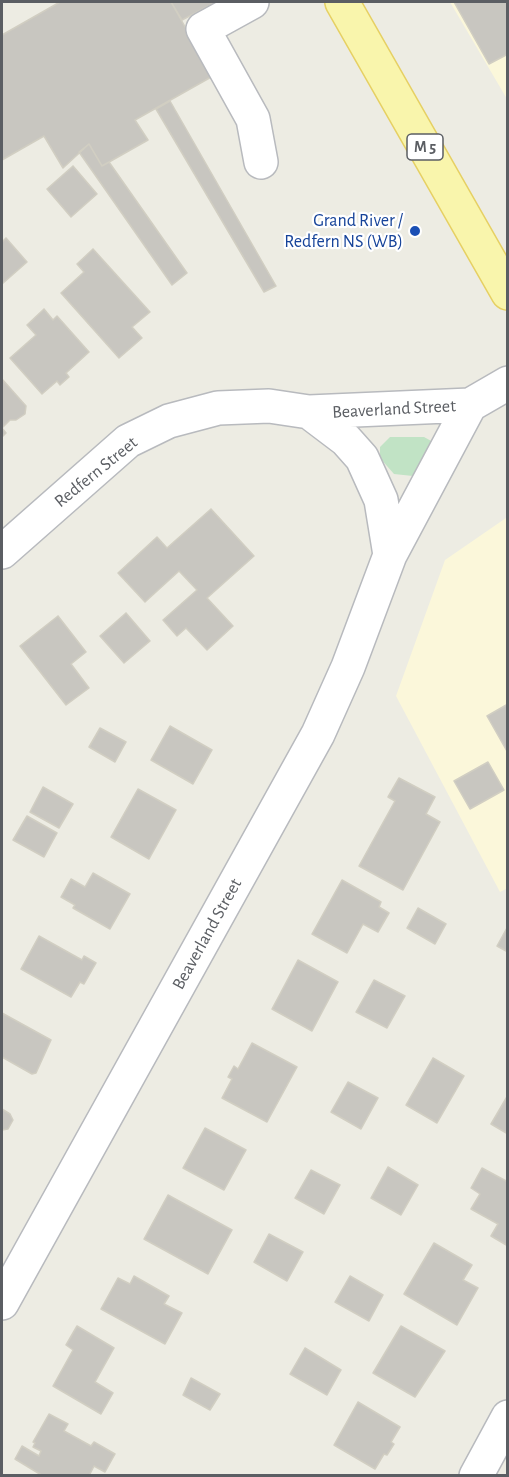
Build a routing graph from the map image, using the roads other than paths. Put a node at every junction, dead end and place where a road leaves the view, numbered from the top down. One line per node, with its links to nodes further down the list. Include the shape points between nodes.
1 (252, 2): 3 (street, via 203,29 253,119)
2 (342, 2): 4 (main road, M 5)
3 (261, 162)
4 (507, 293)
5 (507, 382): 6 (street, Beaverland Street)
6 (470, 405): 7 (street, Beaverland Street); 9 (street, Beaverland Street)
7 (309, 412): 8 (street, Redfern Street, via 269,406 218,408 169,421 128,441); 9 (street, Beaverland Street, via 346,440 362,458 381,500)
8 (2, 552)
9 (390, 555): 10 (street, Beaverland Street, via 318,734)
10 (2, 1303)
11 (507, 1417): 12 (street)
12 (476, 1476)

